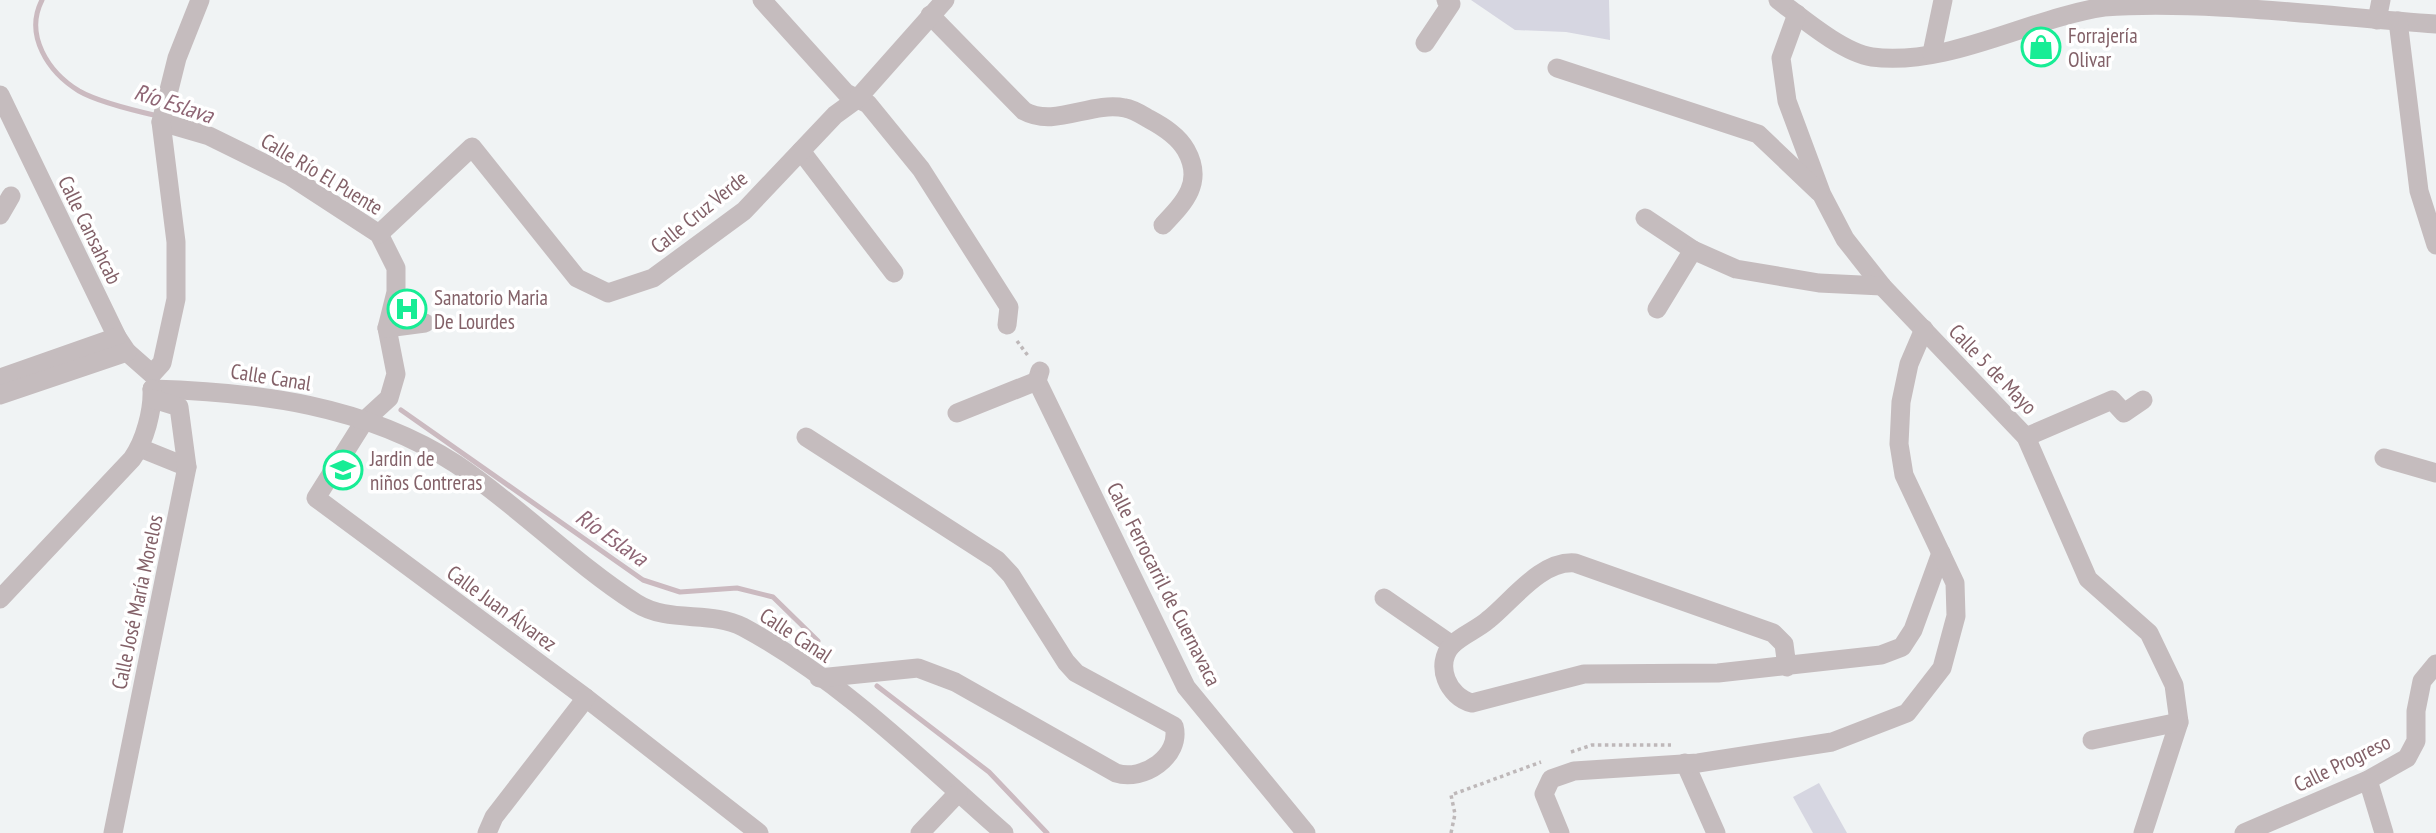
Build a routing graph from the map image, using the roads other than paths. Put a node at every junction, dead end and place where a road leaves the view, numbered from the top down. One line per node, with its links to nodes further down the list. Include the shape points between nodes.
1 (200, 0): 20 (street, via 177,58)
2 (762, 0): 19 (street, via 846,93)
3 (945, 0): 11 (street, Calle Cruz Verde)
4 (1446, 0): 15 (street, via 1451,4)
5 (1778, 0): 9 (street)
6 (1943, 0): 16 (street)
7 (2381, 0): 12 (street)
8 (2103, 4): 10 (street); 16 (street)
9 (1796, 7): 16 (street, via 1842,45 1868,57 1894,59); 22 (street, Calle 5 de Mayo, via 1781,58 1787,101)
10 (2316, 7): 12 (street)
11 (930, 15): 19 (street, Calle Cruz Verde); 26 (street, via 1033,116 1044,118 1102,106 1127,108 1180,140 1195,166 1193,185)
12 (2377, 20): 13 (street)
13 (2398, 22): 14 (street); 28 (street, via 2419,191)
14 (2436, 24)
15 (1425, 43)
16 (1932, 53)
17 (1557, 68): 22 (street, via 1758,134)
18 (0, 95): 37 (street, Calle Cansahcab)
19 (857, 99): 21 (street, Calle Cruz Verde); 34 (street, via 868,104 921,169 1009,307)
20 (161, 120): 27 (street, Calle Río El Puente, via 209,136 290,176); 39 (street, via 176,242 176,299)
21 (801, 151): 27 (street, Calle Cruz Verde, via 734,218 653,278 608,293 577,278 472,147); 30 (street)
22 (1822, 195): 31 (street, Calle 5 de Mayo, via 1845,239)
23 (11, 196): 24 (street)
24 (0, 215)
25 (1645, 218): 29 (street)
26 (1163, 225)
27 (379, 234): 35 (street, Calle Río El Puente, via 396,268 396,292)
28 (2436, 245)
29 (1693, 250): 31 (street, via 1736,270 1819,283); 32 (street)
30 (894, 273)
31 (1882, 286): 36 (street, Calle 5 de Mayo)
32 (1657, 309)
33 (425, 323): 35 (street)
34 (1007, 325)
35 (387, 328): 41 (street, Calle Río El Puente, via 397,374)
36 (1924, 329): 46 (street, Calle 5 de Mayo); 51 (street, via 1909,364 1899,444 1904,475)
37 (122, 345): 38 (street); 39 (street, Calle Cansahcab); 40 (street)
38 (0, 378)
39 (152, 387): 44 (street, Calle Canal, via 298,401); 47 (street); 49 (street, Calle José María Morelos, via 178,407)
40 (0, 395)
41 (389, 398): 44 (street, Calle Juan Álvarez)
42 (2143, 400): 46 (street, via 2124,414 2112,400)
43 (957, 413): 70 (street, Calle Ferrocarril de Cuernavaca, via 1038,376 1186,687)
44 (365, 420): 57 (street, Calle Canal, via 456,464 639,605 670,617 740,626); 58 (street, Calle Juan Álvarez, via 316,498)
45 (806, 437): 57 (street, via 997,559 1076,673 1174,726 1177,738 1173,751 1141,774 1129,777 955,682 918,668)
46 (2026, 437): 59 (street, Calle 5 de Mayo, via 2088,579 2149,633 2174,685)
47 (140, 448): 49 (street); 52 (street)
48 (2384, 458): 50 (street)
49 (187, 467): 65 (street, Calle José María Morelos)
50 (2436, 473)
51 (1941, 552): 56 (street, via 1913,630 1902,647 1881,655); 61 (street, via 1955,583 1956,616 1942,668 1907,713 1832,743)
52 (0, 598)
53 (1384, 598): 54 (street)
54 (1452, 645): 56 (street, via 1444,664 1449,688 1458,700 1472,703 1584,674 1718,673); 56 (street, via 1552,567 1575,562 1773,633 1784,644)
55 (2436, 664): 62 (street, Calle Progreso, via 2422,681 2416,741 2407,758)
56 (1787, 667)
57 (819, 678): 63 (street, Calle Canal, via 865,709)
58 (586, 698): 66 (street, via 494,817); 67 (street, Calle Juan Álvarez)
59 (2179, 722): 60 (street); 73 (street, Calle 5 de Mayo)
60 (2092, 740)
61 (1685, 763): 71 (street, via 1574,771 1552,779 1544,794); 72 (street)
62 (2368, 780): 64 (street, Calle Progreso); 75 (street)
63 (958, 793): 68 (street); 69 (street, Calle Canal)
64 (2276, 827): 74 (street, Calle Progreso)
65 (113, 833)
66 (487, 833)
67 (759, 833)
68 (920, 833)
69 (1004, 833)
70 (1306, 833)
71 (1560, 833)
72 (1716, 833)
73 (2143, 833)
74 (2244, 833)
75 (2384, 833)

